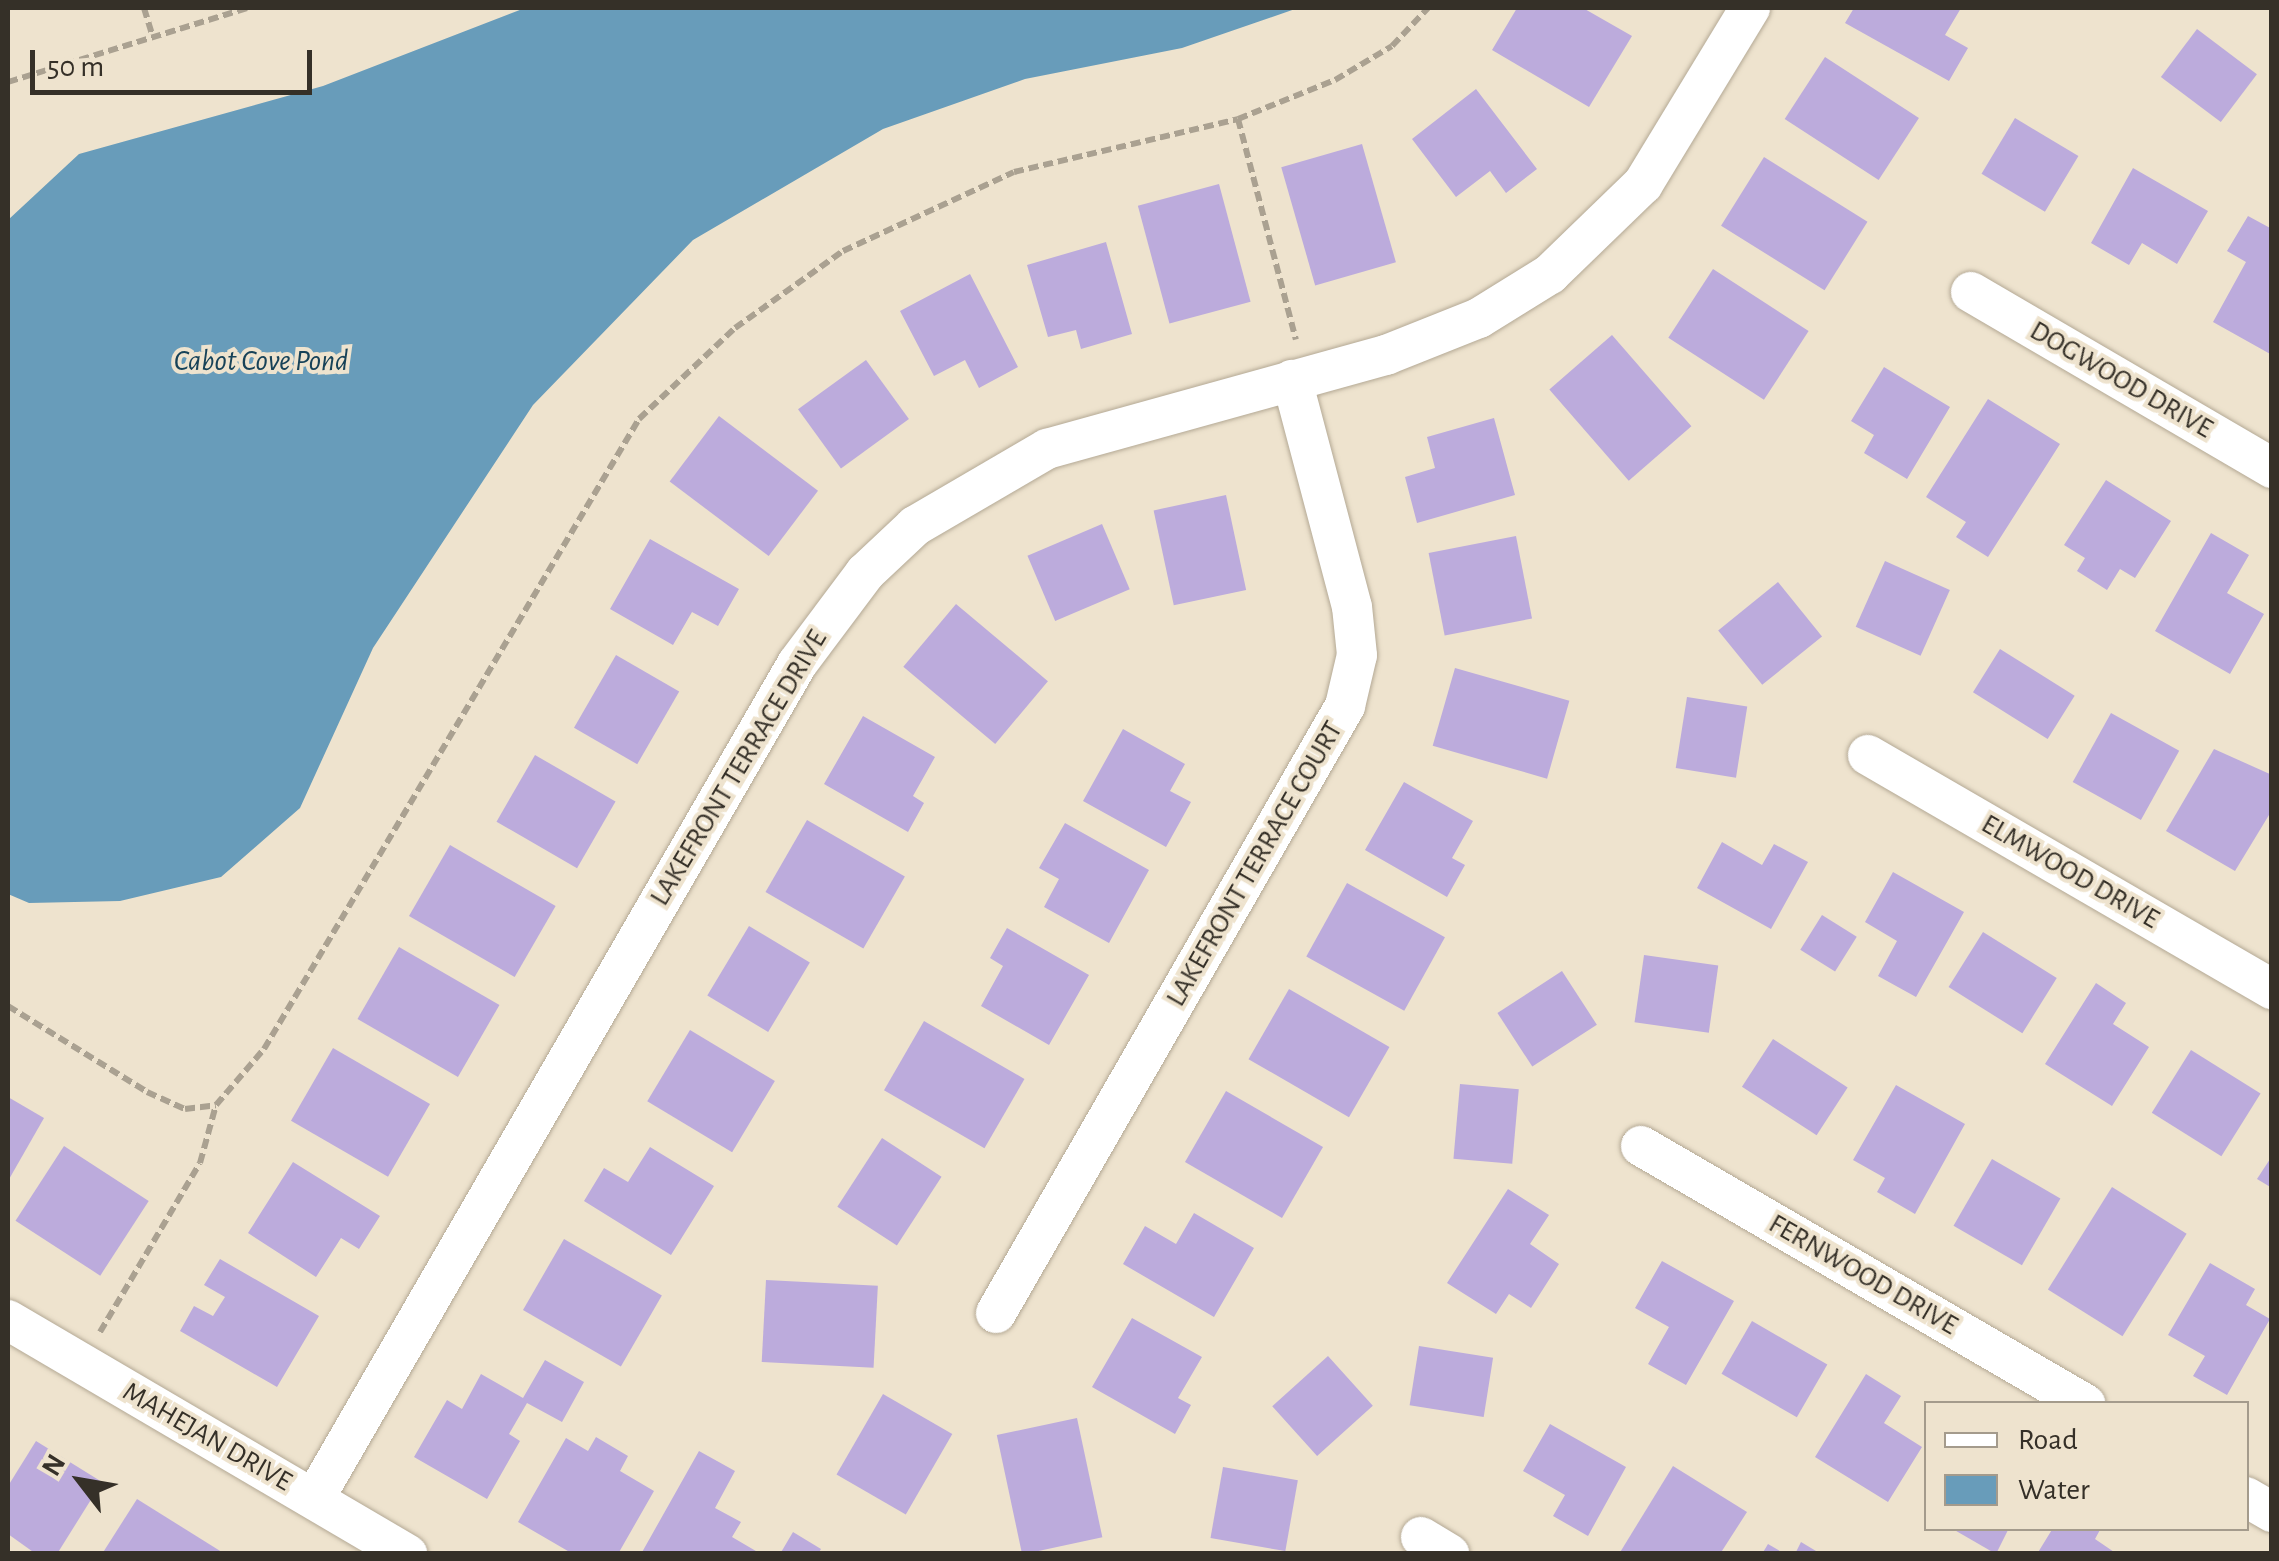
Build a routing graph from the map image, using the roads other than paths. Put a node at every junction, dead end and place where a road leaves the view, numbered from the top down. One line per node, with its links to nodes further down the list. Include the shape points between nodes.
1 (1750, 8): 3 (street, LAKEFRONT TERRACE DRIVE, via 1662,157 1581,249 1479,318)
2 (1971, 292): 4 (street, DOGWOOD DRIVE)
3 (1294, 361): 8 (street, LAKEFRONT TERRACE COURT, via 1352,607 1357,655 1345,706); 11 (street, LAKEFRONT TERRACE DRIVE, via 1047,449 916,526 865,573 797,664)
4 (2272, 468)
5 (1868, 755): 6 (street, ELMWOOD DRIVE)
6 (2272, 989)
7 (1641, 1146): 10 (street, FERNWOOD DRIVE)
8 (996, 1313)
9 (8, 1320): 11 (street, MAHEJAN DRIVE)
10 (2081, 1401)
11 (314, 1499): 14 (street, MAHEJAN DRIVE)
12 (2249, 1499): 13 (street)
13 (2272, 1512)
14 (407, 1554)

